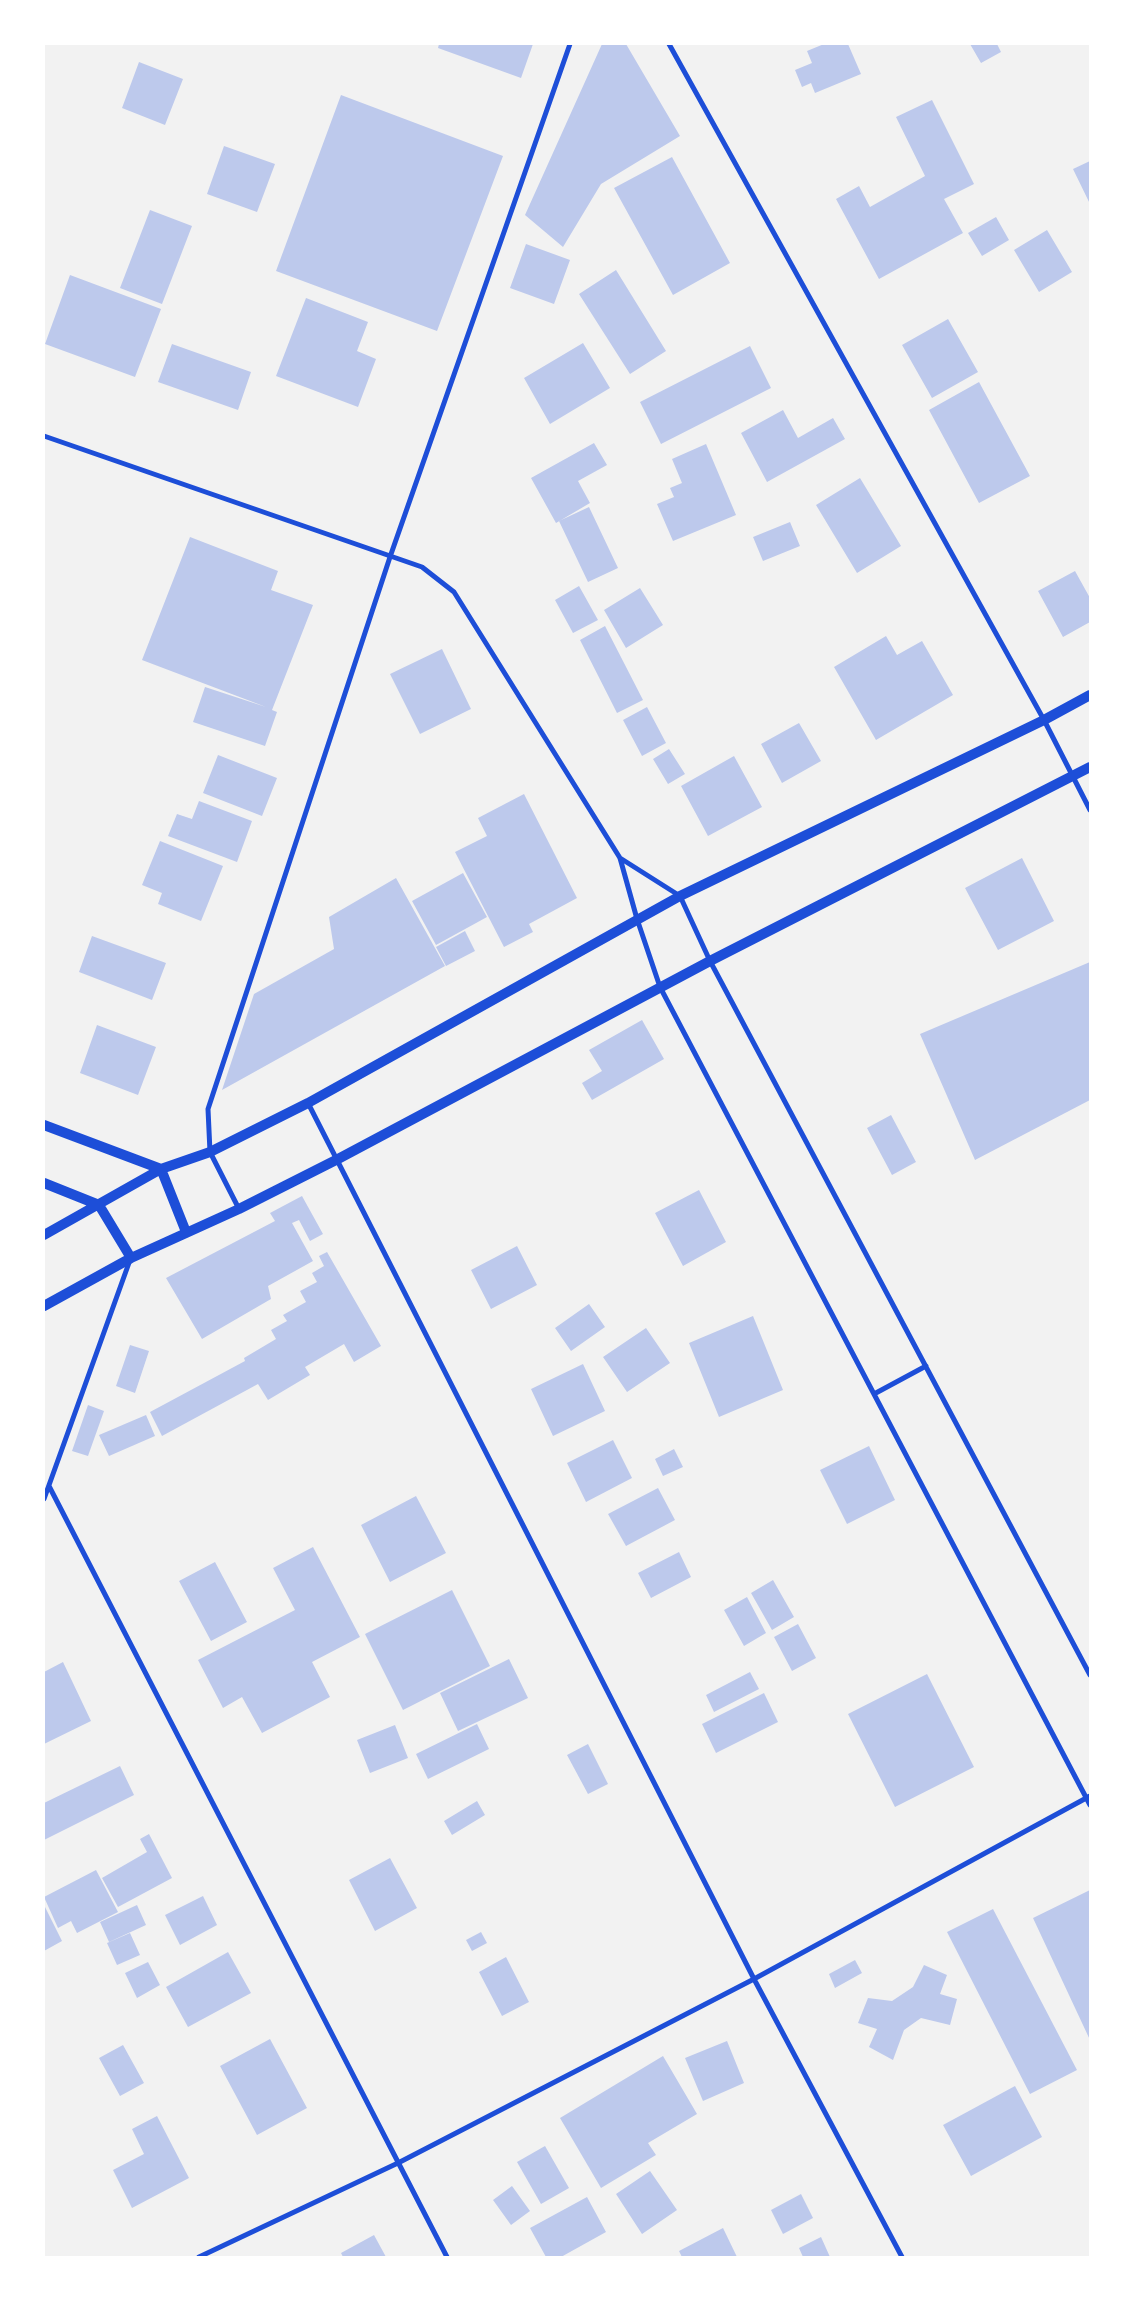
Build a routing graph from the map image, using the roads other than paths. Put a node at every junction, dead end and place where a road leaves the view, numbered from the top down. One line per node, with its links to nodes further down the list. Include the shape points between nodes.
1 (570, 44): 4 (street)
2 (669, 44): 6 (street)
3 (44, 436): 4 (street)
4 (390, 557): 10 (street, via 422,567 454,592); 17 (street, via 208,1109)
5 (1090, 695): 6 (main road)
6 (1044, 720): 8 (street); 11 (main road)
7 (1090, 767): 8 (main road)
8 (1073, 776): 9 (street); 13 (main road)
9 (1090, 810)
10 (620, 858): 11 (street); 12 (street)
11 (680, 896): 12 (main road); 13 (street)
12 (637, 920): 14 (street); 15 (main road)
13 (710, 961): 14 (main road); 27 (street)
14 (660, 987): 18 (main road); 28 (street)
15 (308, 1104): 17 (main road); 18 (street)
16 (44, 1125): 19 (main road)
17 (210, 1152): 19 (main road); 22 (street)
18 (338, 1158): 22 (main road); 34 (street)
19 (161, 1169): 21 (main road); 23 (main road)
20 (44, 1183): 21 (main road)
21 (98, 1205): 24 (main road); 25 (main road)
22 (239, 1209): 23 (main road)
23 (186, 1232): 25 (main road)
24 (44, 1235)
25 (131, 1258): 26 (main road); 29 (street)
26 (44, 1306)
27 (926, 1366): 28 (street); 31 (street)
28 (874, 1394): 32 (street)
29 (49, 1486): 30 (street); 35 (street)
30 (44, 1499)
31 (1090, 1675)
32 (1088, 1796): 33 (street); 34 (street)
33 (1090, 1805)
34 (754, 1979): 35 (street); 38 (street)
35 (398, 2163): 36 (street); 37 (street)
36 (199, 2257)
37 (447, 2257)
38 (902, 2257)

